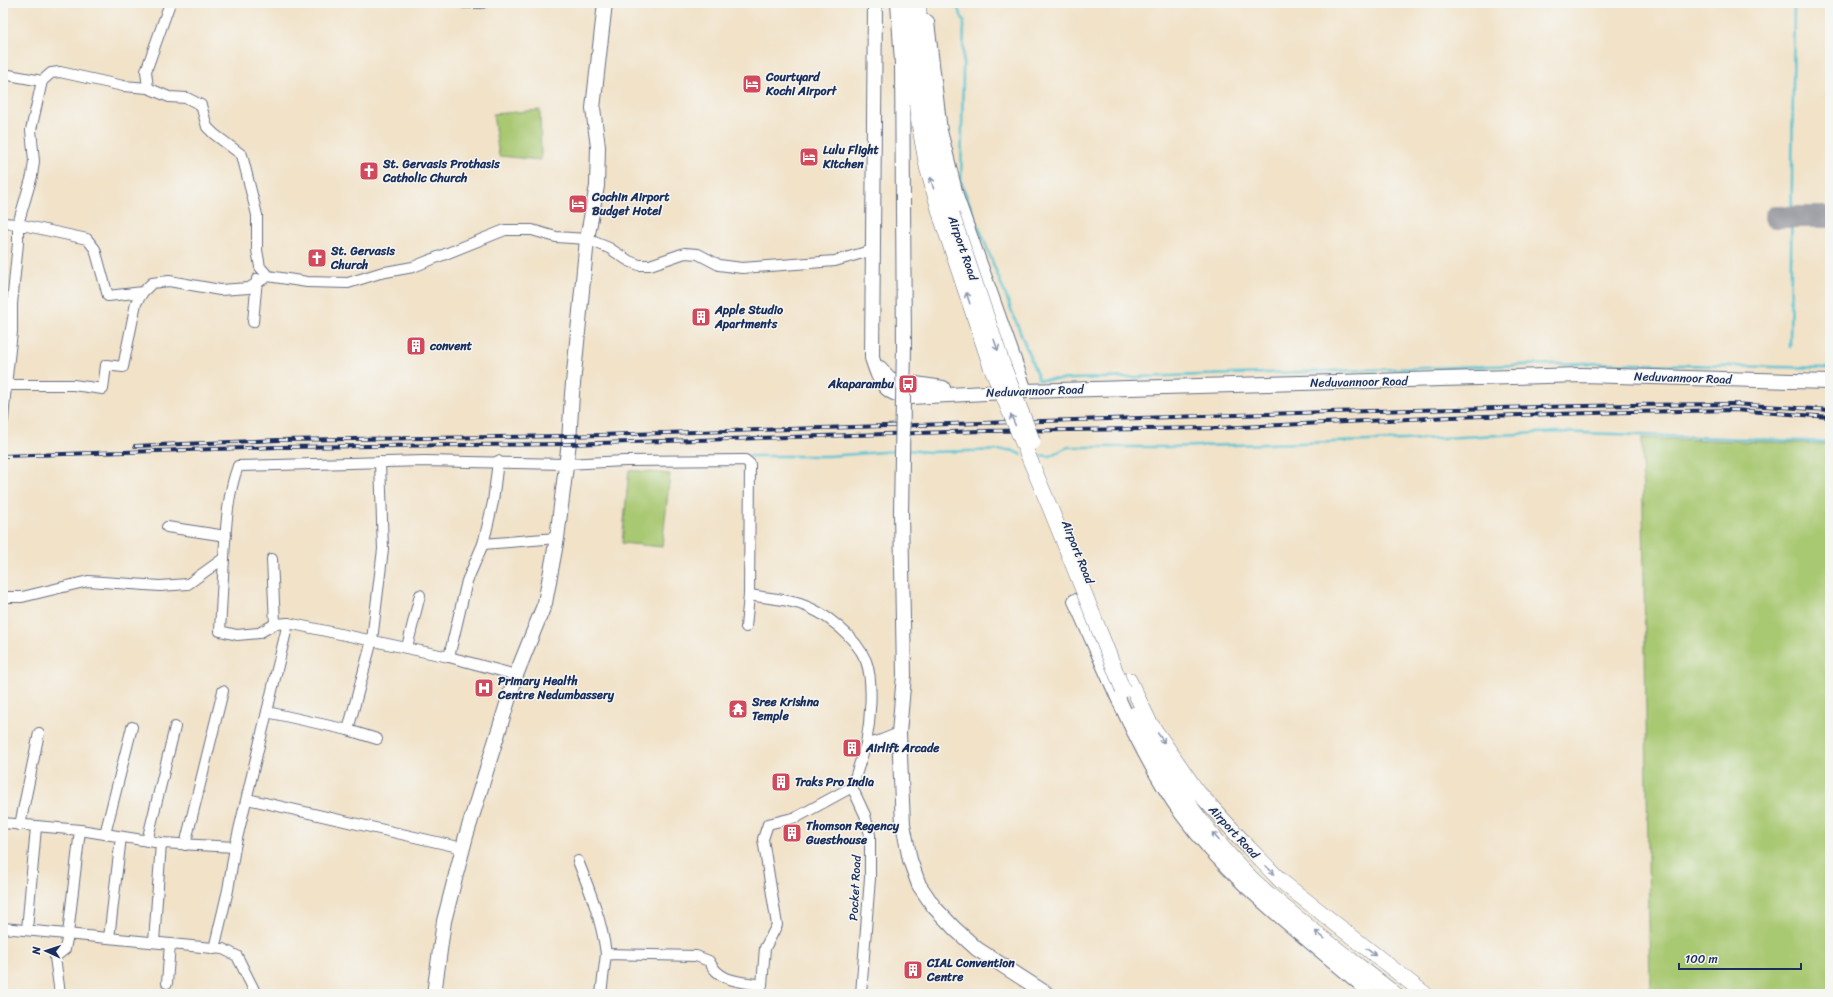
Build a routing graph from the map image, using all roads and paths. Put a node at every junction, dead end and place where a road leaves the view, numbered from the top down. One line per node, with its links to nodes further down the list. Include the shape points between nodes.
1 (170, 3): 10 (street, via 146,71)
2 (464, 3): 3 (street)
3 (482, 3)
4 (605, 3): 13 (street, via 593,108 598,147 597,186)
5 (875, 3): 14 (street)
6 (898, 3): 54 (street, bridge, via 902,63 904,345 901,512 904,675)
7 (915, 8): 21 (street, via 957,199); 47 (main road, Airport Road, bridge, via 928,112 952,215 1004,368)
8 (3, 74): 9 (street)
9 (42, 81): 10 (street, via 51,73 60,72 123,86); 12 (street, via 31,130 34,161 32,176)
10 (148, 88): 15 (street, via 169,96 186,98 201,105 207,127 242,155 257,215 257,250)
11 (3, 223): 12 (street)
12 (18, 224): 18 (street, via 87,239 95,249 108,296); 23 (street, via 12,332)
13 (588, 239): 14 (street, via 639,265 650,265 691,252 719,265 742,268 835,261); 16 (street, via 556,236 532,230 505,230 413,267 380,273 348,283 307,282); 29 (street)
14 (873, 250): 20 (street)
15 (260, 267): 16 (street); 17 (street)
16 (268, 276): 17 (street)
17 (256, 283): 18 (street, via 249,288 220,290 169,281 152,283); 19 (street)
18 (143, 292): 23 (street, via 136,303 123,367 106,365 103,389 73,385)
19 (253, 322)
20 (872, 358): 25 (street, via 889,378); 25 (street, Neduvannoor Road, via 878,374 895,395 912,397)
21 (1020, 377): 24 (street); 25 (street, via 980,387)
22 (1830, 382): 24 (street, Neduvannoor Road, via 1582,375)
23 (6, 385): 26 (street)
24 (1025, 390): 25 (street, Neduvannoor Road)
25 (938, 391)
26 (3, 420)
27 (498, 461): 28 (street); 29 (street); 33 (street, via 493,502)
28 (380, 462): 31 (street, via 238,466 231,485); 43 (street, via 383,549)
29 (566, 464): 32 (street); 37 (street, via 625,461 748,462)
30 (167, 527): 31 (street)
31 (226, 536): 34 (street)
32 (557, 538): 33 (street); 46 (street, via 545,603)
33 (482, 544): 45 (street, via 467,581)
34 (224, 558): 38 (street, via 188,584 160,586 88,581 22,597); 41 (street, via 220,631 237,635 259,633)
35 (272, 559): 41 (street)
36 (420, 595): 44 (street)
37 (749, 595): 42 (street); 56 (street, via 801,604 830,619 851,638 866,661 870,686 870,720)
38 (3, 597)
39 (1075, 601): 87 (street, via 1147,758 1182,814 1255,895)
40 (288, 623): 41 (street); 43 (street); 49 (street)
41 (275, 624)
42 (746, 627)
43 (372, 640): 44 (street); 52 (street)
44 (407, 647): 45 (street)
45 (449, 657): 46 (street)
46 (516, 675): 69 (street)
47 (1126, 685): 88 (main road, Airport Road, one-way to 47, via 1271,896 1238,864 1189,806 1141,728); 89 (main road, Airport Road, one-way to 89, via 1197,791 1249,848 1281,881)
48 (223, 692): 67 (street)
49 (267, 712): 52 (street); 58 (street)
50 (132, 727): 63 (street)
51 (175, 727): 65 (street)
52 (348, 730): 55 (street)
53 (39, 733): 60 (street)
54 (899, 733): 56 (street); 86 (street, via 903,824 910,860 919,885 934,907 977,949)
55 (377, 739)
56 (866, 744): 57 (street)
57 (852, 787): 80 (street, via 797,817 768,824 763,839 777,925 765,948); 85 (street, Pocket Road, via 865,815 870,835 870,878)
58 (247, 799): 68 (street); 69 (street)
59 (3, 823): 60 (street)
60 (20, 825): 61 (street)
61 (36, 827): 62 (street); 72 (street)
62 (80, 830): 63 (street); 73 (street)
63 (105, 834): 64 (street)
64 (121, 837): 65 (street); 74 (street)
65 (147, 841): 66 (street)
66 (161, 843): 67 (street); 75 (street)
67 (185, 845): 68 (street)
68 (235, 848): 77 (street)
69 (462, 848): 83 (street, via 444,920)
70 (578, 861): 78 (street, via 594,900)
71 (3, 928): 72 (street)
72 (27, 930): 73 (street)
73 (68, 934): 74 (street); 81 (street, via 65,949 55,957)
74 (109, 938): 75 (street)
75 (154, 942): 76 (street)
76 (170, 944): 77 (street); 79 (street)
77 (214, 949): 82 (street, via 223,949 237,956)
78 (606, 954): 80 (street, via 696,956 709,961 714,971 728,979); 84 (street)
79 (167, 983)
80 (763, 989)
81 (60, 994)
82 (256, 994)
83 (434, 994)
84 (601, 994)
85 (861, 994)
86 (1047, 994)
87 (1372, 994)
88 (1395, 994)
89 (1425, 994)

